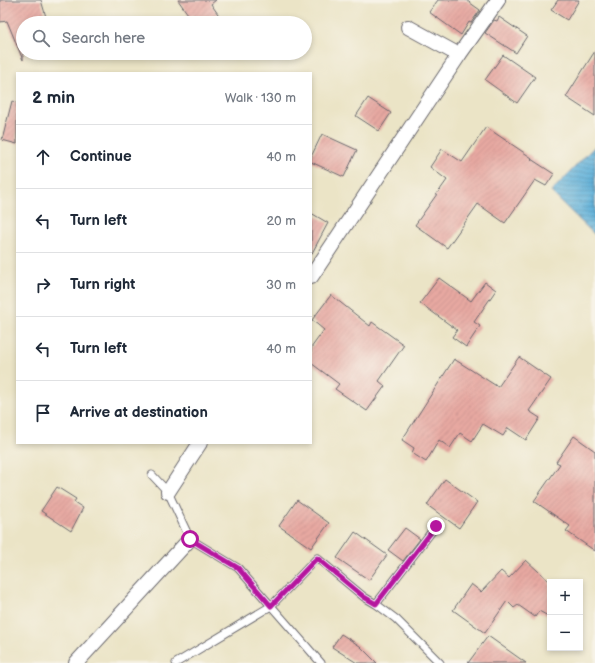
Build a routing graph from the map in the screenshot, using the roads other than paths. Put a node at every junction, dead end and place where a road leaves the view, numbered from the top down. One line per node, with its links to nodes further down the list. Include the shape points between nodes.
1 (498, 0): 3 (street)
2 (408, 27): 3 (street)
3 (459, 55): 4 (street)
4 (312, 276)
5 (199, 444): 7 (street)
6 (152, 475): 7 (lane)
7 (168, 492): 9 (lane)
8 (436, 526): 10 (lane)
9 (190, 539): 11 (lane, via 238,568); 12 (street)
10 (376, 604): 11 (lane, via 317,558); 15 (lane, via 396,619)
11 (271, 606): 13 (lane); 14 (lane)
12 (76, 663)
13 (176, 663)
14 (320, 663)
15 (440, 663)

